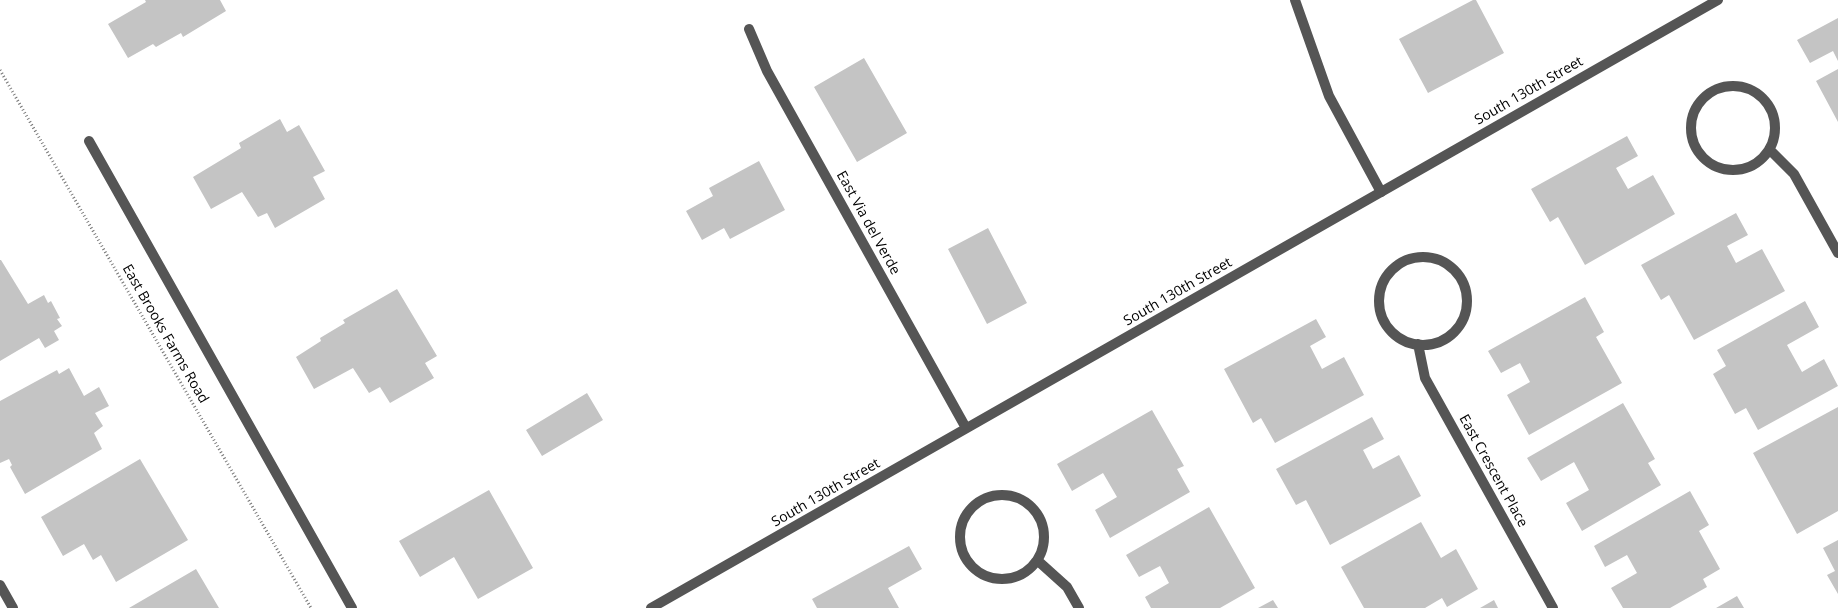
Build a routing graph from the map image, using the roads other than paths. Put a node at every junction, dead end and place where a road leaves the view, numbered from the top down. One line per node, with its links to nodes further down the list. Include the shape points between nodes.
1 (1295, 0): 6 (street, via 1329,96)
2 (1718, 0): 6 (street, South 130th Street)
3 (749, 29): 9 (street, East Via del Verde, via 766,71)
4 (89, 141): 13 (street)
5 (1770, 150): 5 (street, via 1775,124 1771,110 1752,90 1725,86 1701,100 1690,126 1698,153 1708,163 1735,171 1761,161); 7 (street, via 1794,174)
6 (1381, 192): 9 (street, South 130th Street)
7 (1838, 253)
8 (1418, 344): 8 (street, via 1444,340 1462,321 1467,308 1467,295 1460,277 1446,263 1433,258 1405,260 1393,268 1380,293 1384,321 1404,340); 16 (street, East Crescent Place, via 1425,378)
9 (966, 428): 14 (street, South 130th Street)
10 (1037, 560): 10 (street, via 1044,538 1042,526 1037,515 1019,499 1007,496 984,499 965,517 960,530 960,545 974,570 1000,580 1027,571); 15 (street, via 1067,587)
11 (0, 585): 12 (street)
12 (13, 608)
13 (352, 608)
14 (651, 608)
15 (1079, 608)
16 (1553, 608)

